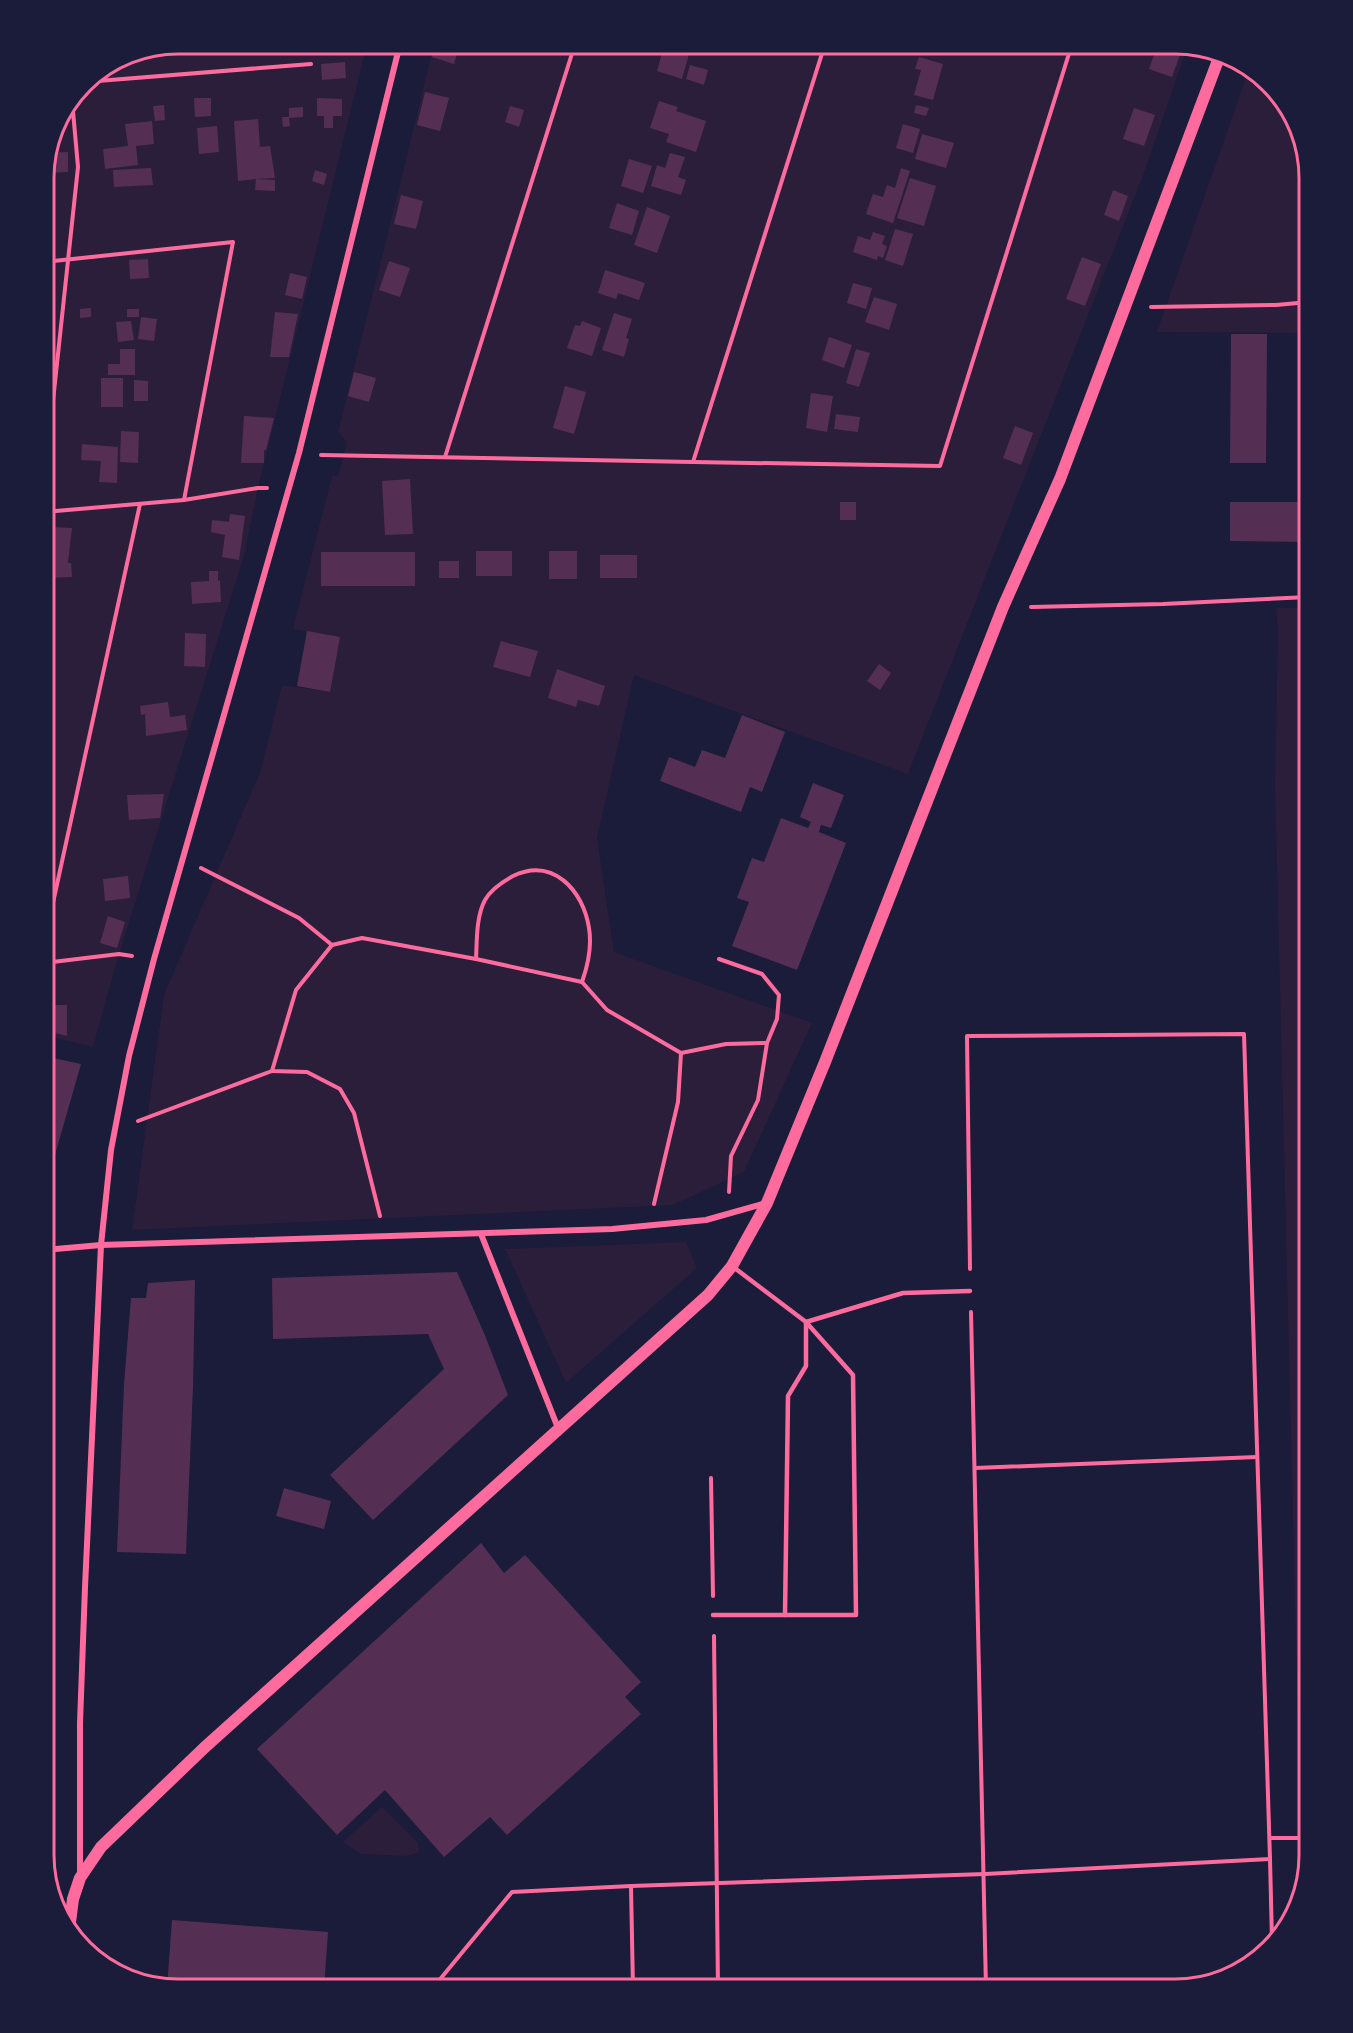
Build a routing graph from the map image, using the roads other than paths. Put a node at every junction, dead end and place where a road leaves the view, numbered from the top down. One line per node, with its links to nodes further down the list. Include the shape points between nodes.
1 (397, 54): 5 (street, via 299,453 132,1045 115,1129)
2 (1218, 62): 3 (main road, via 1060,479 1003,607)
3 (767, 1203): 4 (street, via 706,1220 612,1229); 7 (main road)
4 (481, 1234): 5 (street); 10 (street)
5 (100, 1245): 6 (street); 13 (street, via 80,1724)
6 (54, 1249)
7 (732, 1266): 9 (lane); 10 (main road, via 708,1294)
8 (970, 1291): 9 (lane, via 903,1293)
9 (806, 1322): 12 (lane, via 806,1366 788,1396); 12 (lane, via 853,1375 856,1615)
10 (558, 1428): 13 (main road, via 158,1791 101,1847)
11 (713, 1615): 12 (lane)
12 (785, 1615)
13 (80, 1878): 14 (main road)
14 (71, 1917)

